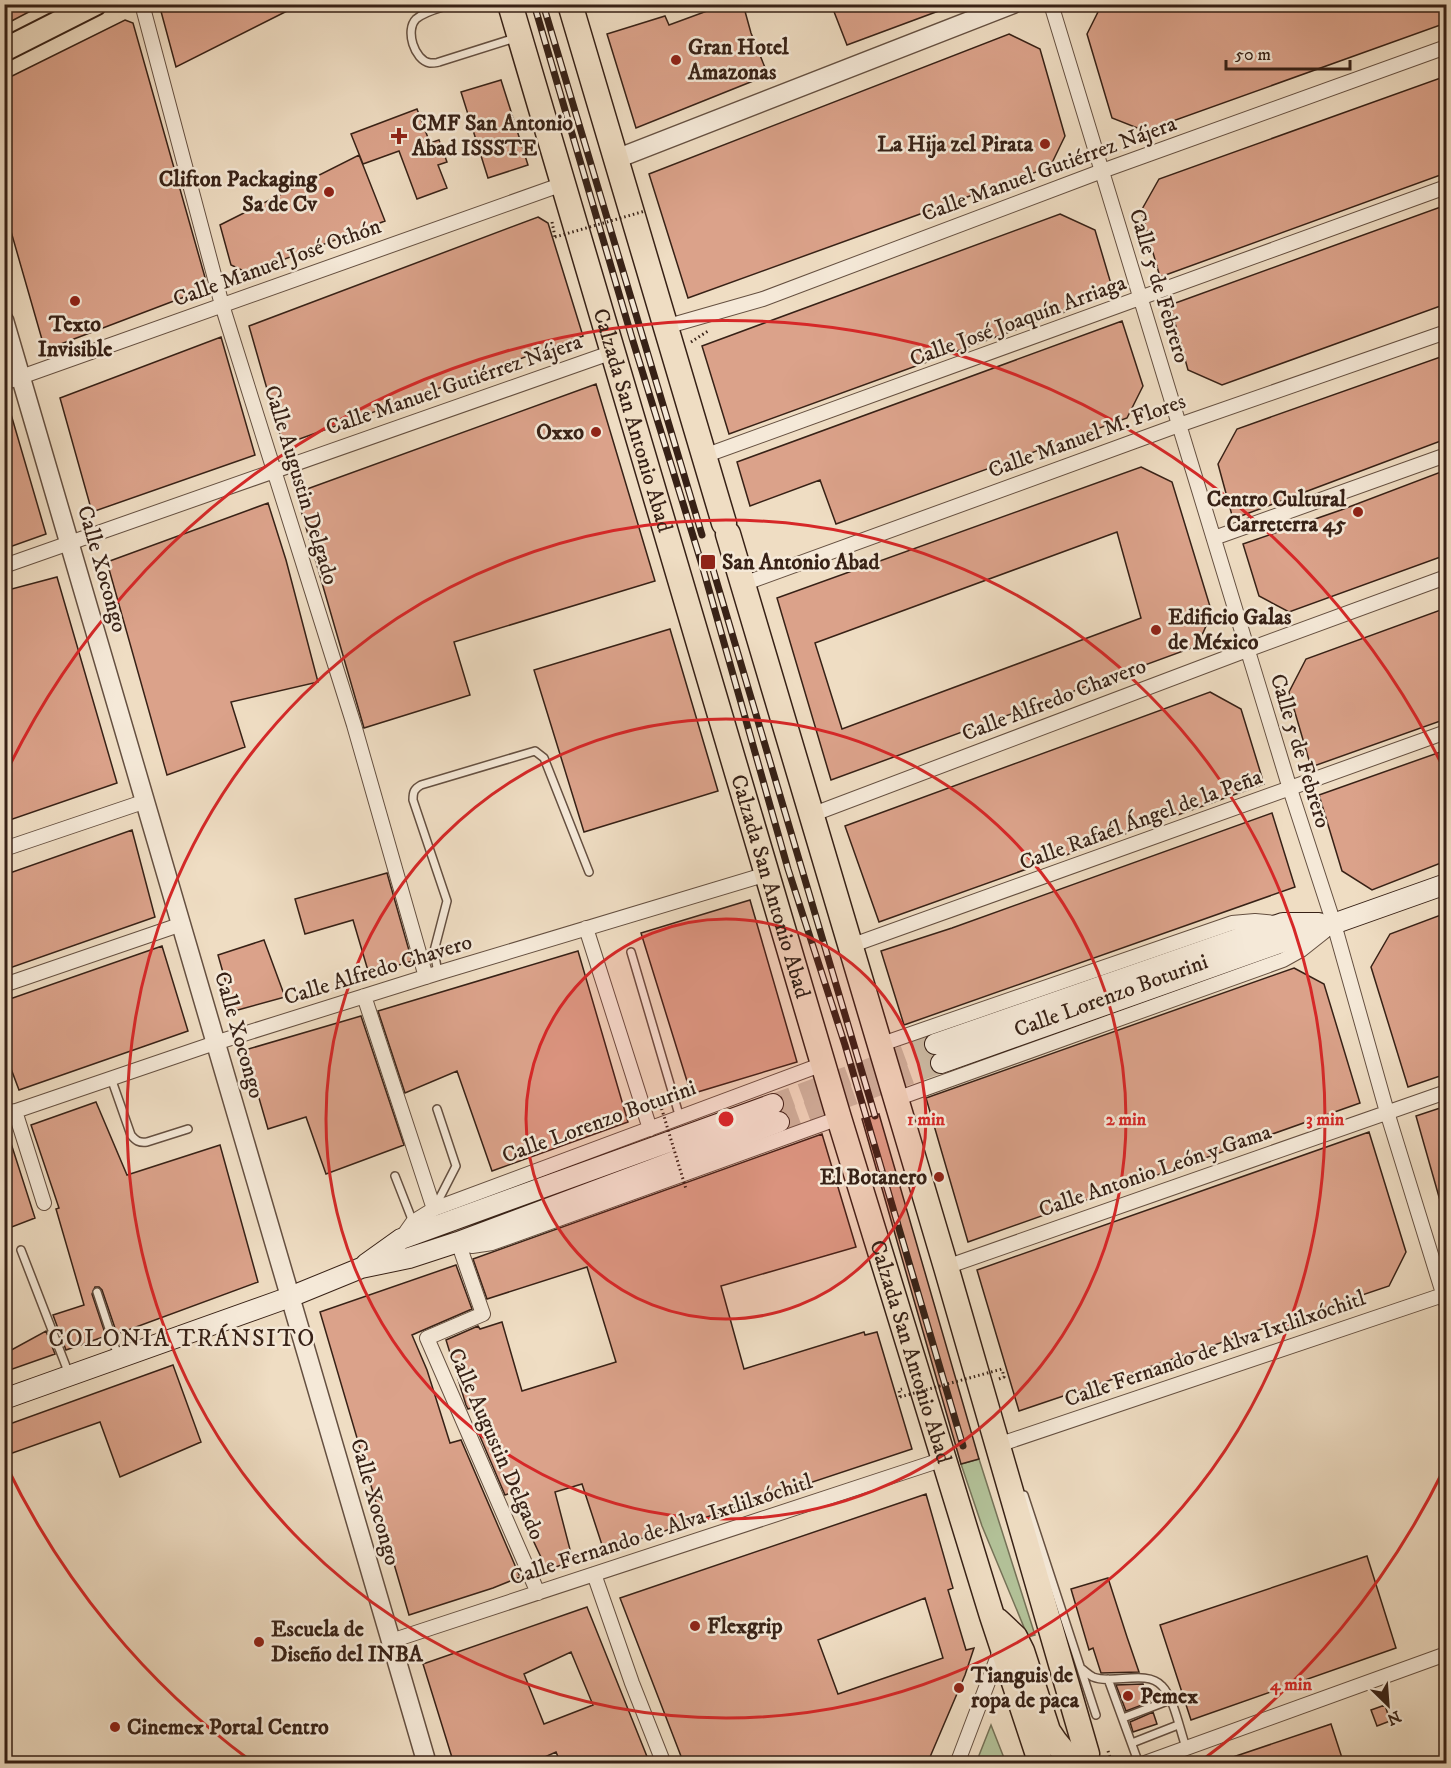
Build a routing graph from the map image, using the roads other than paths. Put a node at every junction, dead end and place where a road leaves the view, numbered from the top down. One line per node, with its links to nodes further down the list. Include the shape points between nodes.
1 (142, 4): 16 (street, Calle Augustin Delgado)
2 (452, 4): 8 (lane, via 422,15 411,28 417,52 430,63)
3 (510, 4): 8 (highway, Calzada San Antonio Abad)
4 (570, 4): 11 (highway)
5 (1012, 4): 11 (street)
6 (1051, 4): 12 (street, Calle 5 de Febrero)
7 (89, 6): 10 (main road)
8 (519, 36): 13 (highway, Calzada San Antonio Abad)
9 (1446, 47): 12 (street, Calle Manuel Gutiérrez Nájera)
10 (4, 50)
11 (616, 159): 18 (highway)
12 (1102, 171): 15 (street, Calle 5 de Febrero); 18 (street, Calle Manuel Gutiérrez Nájera, via 762,298)
13 (563, 184): 16 (street, Calle Manuel José Othón); 20 (highway, Calzada San Antonio Abad)
14 (1446, 187): 15 (street, Calle José Joaquín Arriaga)
15 (1141, 299): 22 (street, Calle 5 de Febrero); 24 (street, Calle José Joaquín Arriaga)
16 (222, 305): 21 (street, Calle Manuel José Othón); 25 (street, Calle Augustin Delgado)
17 (4, 320): 21 (street, Calle Xocongo)
18 (665, 327): 24 (highway)
19 (1446, 332): 22 (street, Calle Manuel M. Flores)
20 (613, 352): 25 (street, Calle Manuel Gutiérrez Nájera); 38 (highway, Calzada San Antonio Abad)
21 (13, 380): 27 (street, Calle Xocongo)
22 (1179, 425): 26 (street, Calle 5 de Febrero); 30 (street, Calle Manuel M. Flores)
23 (1446, 455): 26 (street)
24 (704, 456): 30 (highway)
25 (274, 471): 27 (street, Calle Manuel Gutiérrez Nájera); 46 (street, Calle Augustin Delgado)
26 (1214, 538): 31 (street, Calle 5 de Febrero)
27 (69, 543): 28 (street, Calle Manuel Gutiérrez Nájera); 34 (street, Calle Xocongo)
28 (4, 566)
29 (1446, 577): 31 (street, Calle Alfredo Chavero)
30 (743, 584): 35 (highway)
31 (1247, 650): 33 (street, Calle 5 de Febrero); 35 (street, Calle Alfredo Chavero)
32 (1446, 732): 33 (street, Calle Rafaél Ángel de la Peña)
33 (1290, 789): 42 (street, Calle 5 de Febrero); 44 (street, Calle Rafaél Ángel de la Peña)
34 (146, 801): 36 (street); 41 (street, Calle Xocongo)
35 (811, 815): 44 (highway)
36 (4, 849)
37 (589, 872): 46 (lane, via 544,758 535,751 416,788 413,800 447,901)
38 (766, 874): 43 (street, Calle Alfredo Chavero); 51 (highway, Calzada San Antonio Abad)
39 (1446, 884): 42 (main road, Calle Lorenzo Boturini)
40 (1283, 923): 42 (main road, Calle Lorenzo Boturini); 42 (main road, Calle Lorenzo Boturini, via 938,1053); 50 (street, Calle Lorenzo Boturini, via 1232,922)
41 (182, 924): 47 (street); 49 (street, Calle Xocongo)
42 (1334, 924): 54 (street, Calle Lorenzo Boturini, via 1283,960); 56 (street, Calle 5 de Febrero)
43 (586, 928): 46 (street, Calle Alfredo Chavero); 60 (street)
44 (850, 946): 50 (highway)
45 (631, 952): 58 (lane)
46 (432, 975): 48 (street, Calle Alfredo Chavero)
47 (4, 985)
48 (364, 996): 49 (street, Calle Alfredo Chavero); 64 (street)
49 (215, 1043): 52 (street, Calle Alfredo Chavero); 72 (street, Calle Xocongo)
50 (879, 1045): 54 (highway)
51 (823, 1064): 58 (street, Calle Lorenzo Boturini); 59 (highway, Calzada San Antonio Abad)
52 (111, 1078): 57 (street, Calle Alfredo Chavero); 61 (lane, via 135,1140 147,1142)
53 (1446, 1092): 56 (street, Calle Antonio León y Gama)
54 (896, 1099): 69 (highway)
55 (437, 1109): 64 (lane, via 456,1166)
56 (1387, 1112): 69 (street, Calle Antonio León y Gama); 73 (street, Calle 5 de Febrero)
57 (10, 1113): 63 (street)
58 (680, 1118): 60 (street, Calle Lorenzo Boturini)
59 (839, 1118): 67 (street, Calle Lorenzo Boturini, via 492,1243 472,1246); 78 (highway, Calzada San Antonio Abad)
60 (650, 1128): 64 (street, Calle Lorenzo Boturini)
61 (188, 1129)
62 (395, 1176): 65 (lane)
63 (44, 1203)
64 (434, 1209): 65 (street, Calle Lorenzo Boturini)
65 (412, 1222): 66 (street, Calle Lorenzo Boturini)
66 (401, 1239): 67 (main road, Calle Lorenzo Boturini, via 776,1113); 70 (main road, Calle Lorenzo Boturini)
67 (458, 1242): 70 (main road, Calle Lorenzo Boturini); 81 (street, Calle Augustin Delgado, via 483,1314 427,1338)
68 (21, 1250): 75 (lane)
69 (946, 1267): 77 (highway)
70 (361, 1268): 72 (main road, Calle Lorenzo Boturini)
71 (98, 1292): 74 (lane)
72 (290, 1297): 74 (main road, Calle Lorenzo Boturini); 83 (street, Calle Xocongo)
73 (1445, 1297): 77 (street, Calle Fernando de Alva Ixtlilxóchitl)
74 (119, 1358): 75 (main road, Calle Lorenzo Boturini)
75 (70, 1376): 76 (main road, Calle Lorenzo Boturini)
76 (4, 1399)
77 (1004, 1453): 94 (highway)
78 (944, 1459): 80 (street, Calle Fernando de Alva Ixtlilxóchitl); 82 (highway, Calzada San Antonio Abad)
79 (1023, 1492): 86 (lane)
80 (594, 1574): 81 (street, Calle Fernando de Alva Ixtlilxóchitl); 96 (street)
81 (538, 1593): 83 (street, Calle Fernando de Alva Ixtlilxóchitl)
82 (992, 1616): 84 (highway, Calzada San Antonio Abad); 94 (highway, via 1015,1638 1022,1651 1055,1743)
83 (391, 1641): 95 (street, Calle Xocongo)
84 (1002, 1646): 97 (street); 98 (highway, Calzada San Antonio Abad)
85 (1446, 1654): 93 (street)
86 (1082, 1668): 87 (lane, via 1093,1677); 89 (lane)
87 (1108, 1679): 88 (lane, via 1151,1679 1162,1685); 90 (lane)
88 (1170, 1700): 90 (lane); 91 (lane)
89 (1096, 1715)
90 (1123, 1718): 92 (lane)
91 (1178, 1725): 92 (lane); 93 (lane)
92 (1132, 1743): 99 (lane)
93 (1186, 1748): 99 (street)
94 (1082, 1759)
95 (427, 1764)
96 (664, 1764)
97 (957, 1764)
98 (1041, 1764)
99 (1140, 1764)

